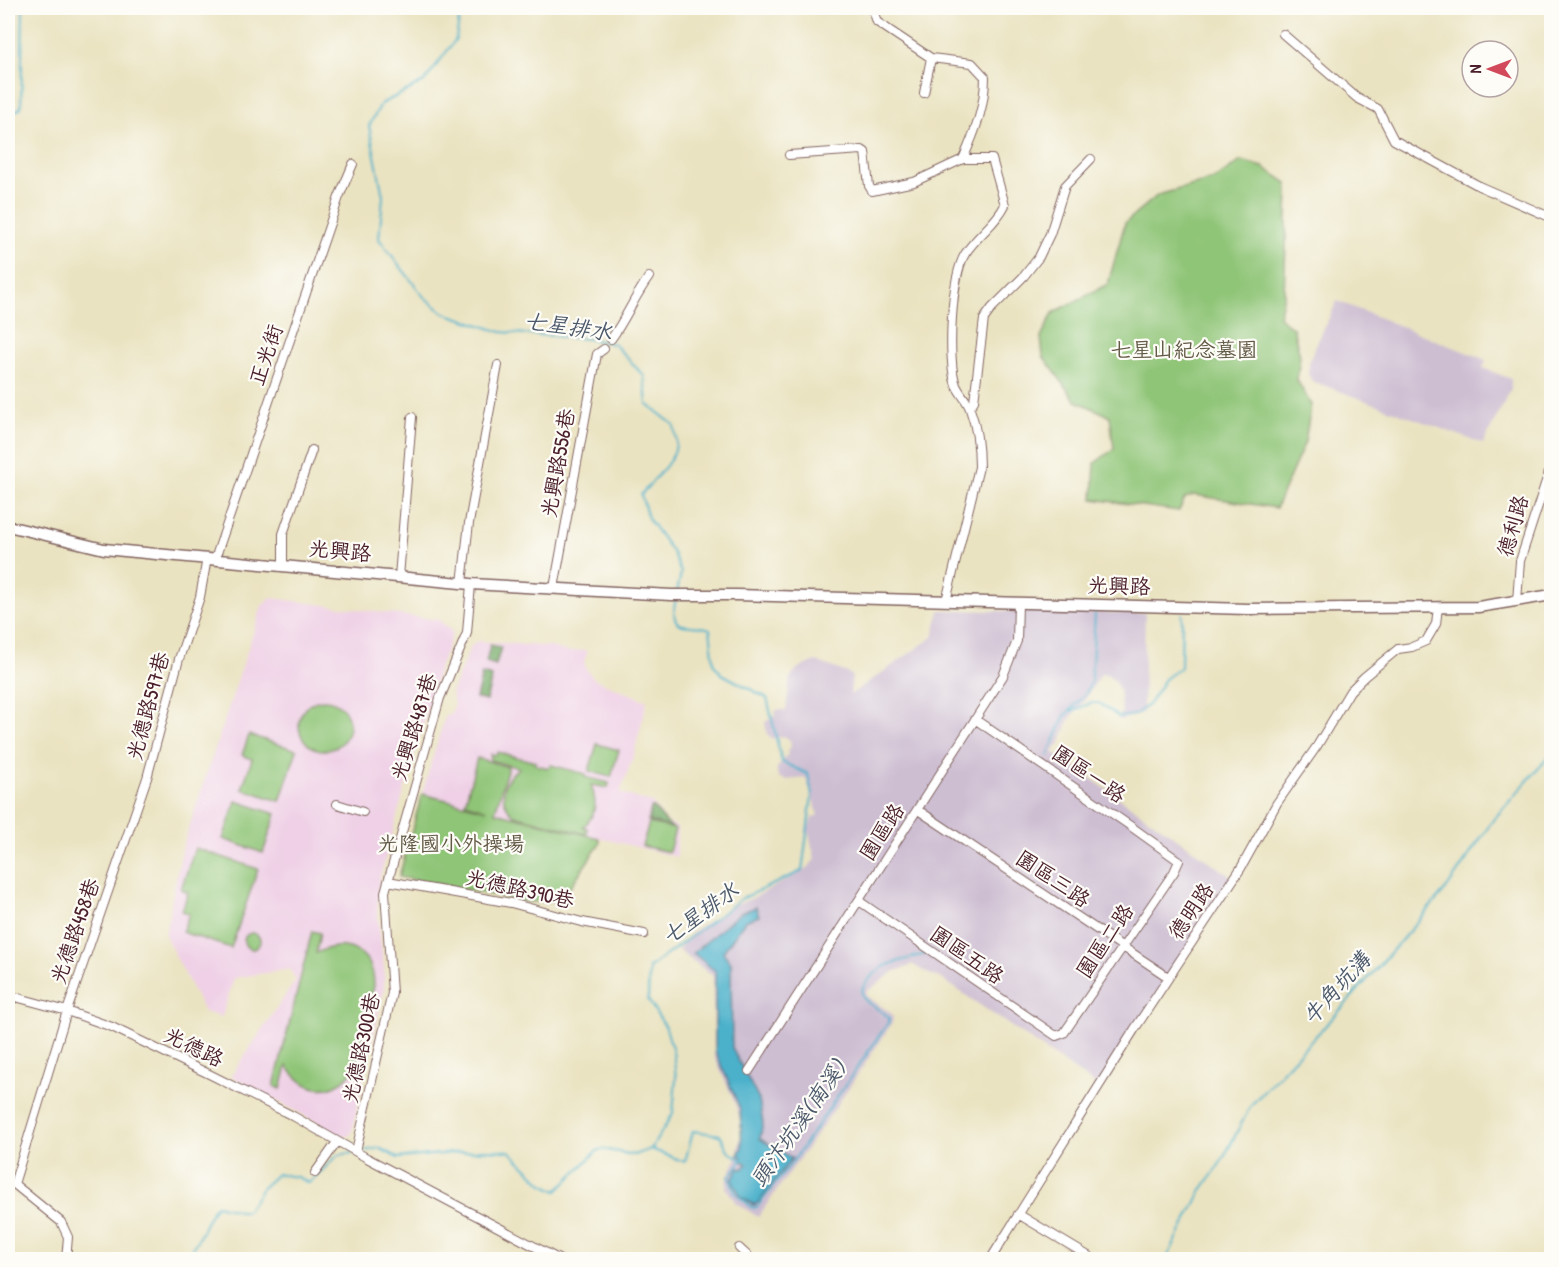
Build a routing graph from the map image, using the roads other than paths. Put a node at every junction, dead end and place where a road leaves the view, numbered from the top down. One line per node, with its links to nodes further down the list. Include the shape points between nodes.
1 (876, 8): 3 (street, via 877,22)
2 (1282, 34): 9 (street, via 1357,98 1378,109 1394,140 1480,187)
3 (931, 58): 4 (street); 6 (street, via 972,63 985,77 979,122)
4 (924, 93)
5 (789, 155): 6 (street, via 862,150 872,191 914,182)
6 (963, 159): 14 (street, via 992,159 1005,205 965,254 956,276 952,360 956,385)
7 (1092, 159): 14 (street, via 1065,186 1039,257 984,319 974,401)
8 (353, 164): 19 (street, 正光街)
9 (1551, 218)
10 (649, 277): 11 (street)
11 (611, 339)
12 (604, 348): 23 (street, 光興路556巷, via 597,354)
13 (498, 365): 22 (street, 光興路487巷, via 469,523)
14 (970, 407): 25 (street, via 979,445 979,467)
15 (412, 417): 21 (street)
16 (312, 450): 20 (street, via 283,534)
17 (1551, 463): 26 (street, 德利路, via 1520,561)
18 (8, 526): 19 (main road, 光興路, via 104,549)
19 (211, 558): 20 (main road, 光興路); 34 (street, 光德路597巷, via 147,778)
20 (283, 566): 21 (main road, 光興路)
21 (399, 577): 22 (main road, 光興路)
22 (467, 583): 23 (main road, 光興路); 35 (street, 光興路487巷, via 467,633 440,698)
23 (554, 588): 25 (main road, 光興路, via 684,596)
24 (1551, 595): 26 (main road, 光興路)
25 (946, 601): 27 (main road, 光興路)
26 (1517, 601): 28 (main road, 光興路, via 1478,607)
27 (1018, 603): 28 (main road, 光興路, via 1248,609); 29 (street, 園區路, via 1015,651)
28 (1438, 607): 39 (street, 德明路, via 1436,624 1426,641 1398,649 1350,691 1277,803 1241,868)
29 (976, 720): 31 (street, 園區路); 33 (street, 園區一路)
30 (337, 804): 32 (street)
31 (918, 810): 36 (street, 園區路); 38 (street, 園區三路)
32 (363, 812)
33 (1179, 861): 38 (street, 園區二路)
34 (117, 863): 41 (street, 光德路458巷)
35 (387, 881): 37 (street, 光德路390巷, via 511,903); 46 (street, 光德路300巷, via 384,899 392,993)
36 (859, 901): 43 (street, 園區五路); 44 (street, 園區路)
37 (644, 934)
38 (1123, 947): 39 (street, 園區三路); 43 (street, 園區二路, via 1064,1033)
39 (1168, 977): 48 (street, 德明路)
40 (10, 996): 41 (street, 光德路); 42 (street)
41 (67, 1011): 45 (street, 光德路, via 112,1027 199,1069); 50 (street, 光德路458巷, via 14,1184 62,1222 68,1237)
42 (8, 1013)
43 (1056, 1036)
44 (749, 1071)
45 (338, 1142): 46 (street, 光德路); 47 (street)
46 (356, 1151): 51 (street, 光德路)
47 (315, 1173)
48 (1018, 1214): 53 (street, 德明路); 54 (street)
49 (739, 1248): 52 (street)
50 (66, 1260)
51 (560, 1260)
52 (752, 1260)
53 (990, 1260)
54 (1095, 1260)

